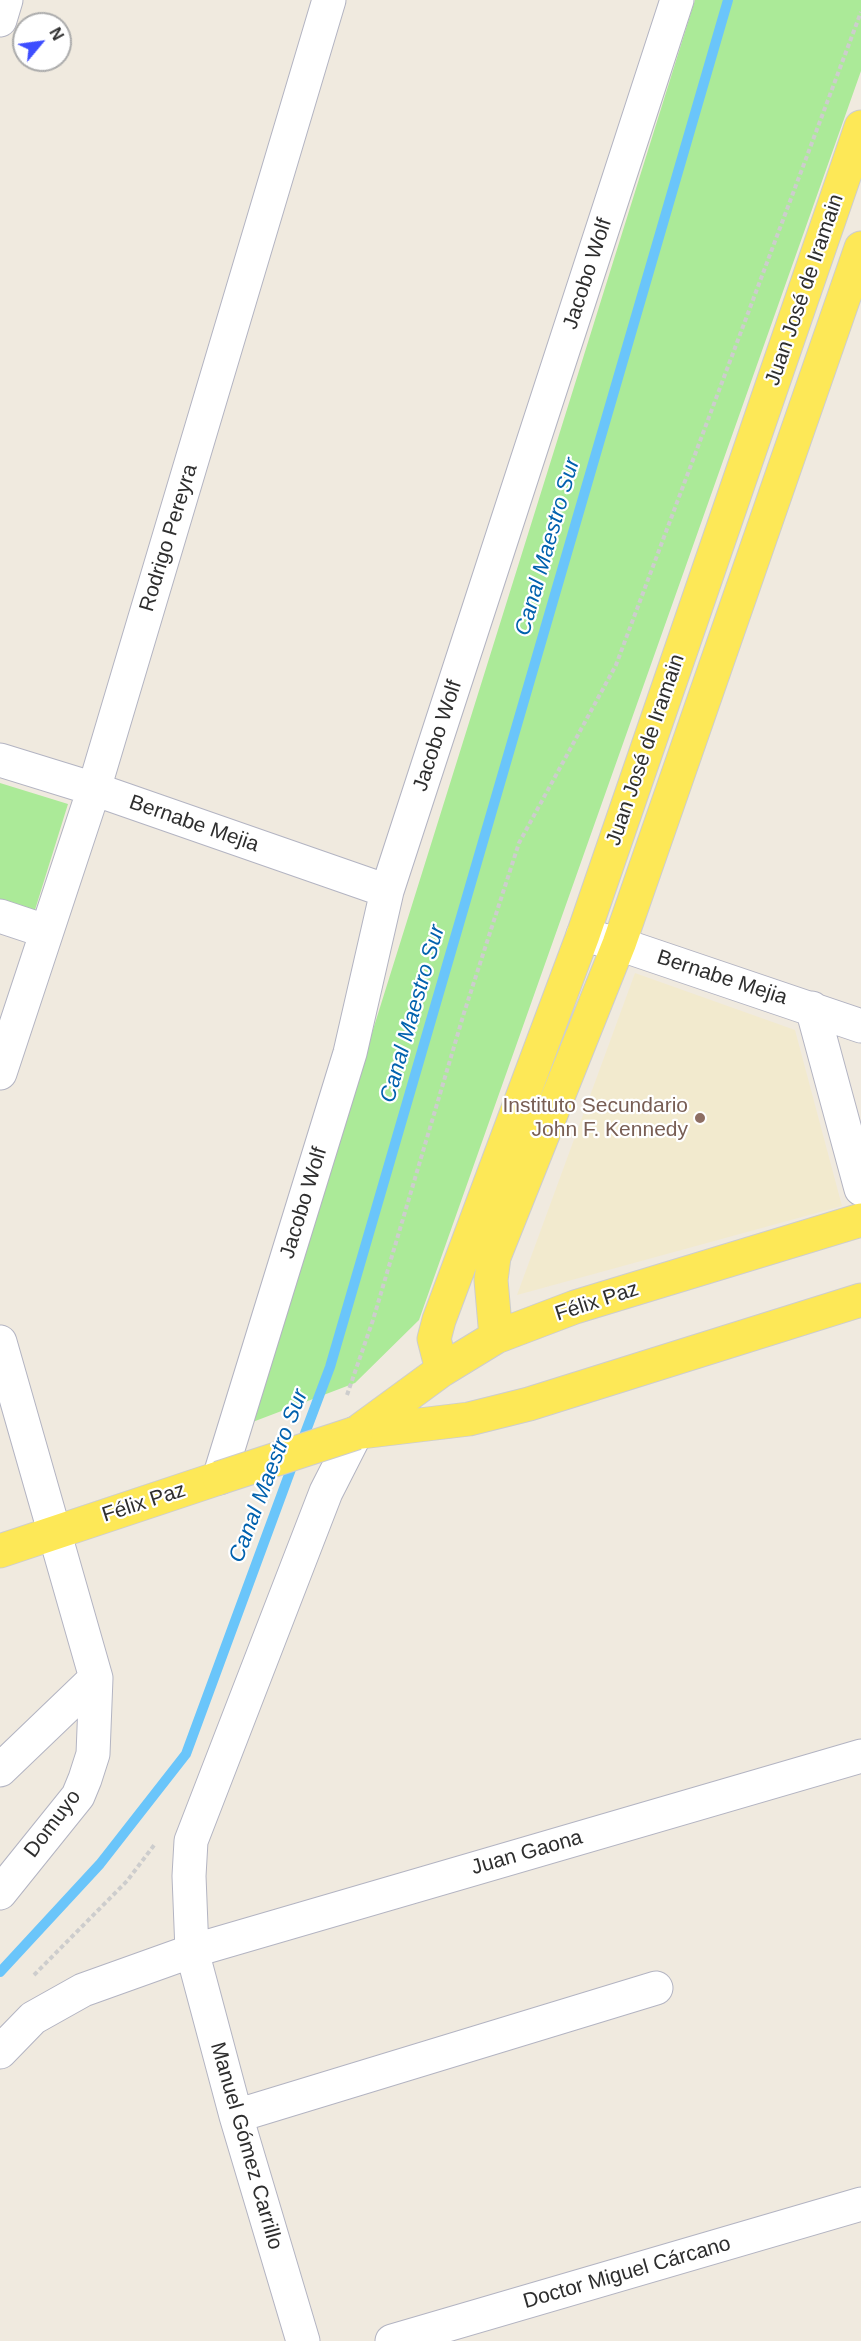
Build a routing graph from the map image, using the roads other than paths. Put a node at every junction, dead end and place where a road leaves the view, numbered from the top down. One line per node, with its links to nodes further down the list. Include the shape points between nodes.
1 (6, 0): 4 (street)
2 (329, 0): 8 (street, Rodrigo Pereyra)
3 (677, 0): 9 (street, Jacobo Wolf)
4 (0, 20)
5 (861, 127): 12 (main road, Juan José de Iramain)
6 (861, 248): 13 (main road, Juan José de Iramain)
7 (0, 760): 8 (street, Bernabe Mejia)
8 (94, 789): 9 (street, Bernabe Mejia); 11 (street, Rodrigo Pereyra)
9 (387, 891): 24 (street, Jacobo Wolf, via 350,1053)
10 (0, 916): 11 (street)
11 (45, 932): 16 (street, Rodrigo Pereyra)
12 (583, 935): 13 (street, Bernabe Mejia); 22 (main road, Juan José de Iramain, via 439,1320 434,1339)
13 (619, 944): 14 (street, Bernabe Mejia); 20 (main road, Juan José de Iramain, via 494,1257 491,1280)
14 (812, 1008): 15 (street, Bernabe Mejia); 17 (street)
15 (861, 1026)
16 (0, 1073)
17 (861, 1189)
18 (861, 1220): 20 (main road, Félix Paz, via 575,1307)
19 (861, 1300): 23 (main road, Félix Paz, via 529,1404 469,1419)
20 (496, 1337): 22 (main road, Félix Paz)
21 (0, 1342): 25 (street)
22 (441, 1370): 23 (main road, Félix Paz)
23 (349, 1419): 24 (main road, Félix Paz, bridge); 31 (street, Manuel Gómez Carrillo, via 326,1492 191,1840)
24 (219, 1478): 25 (main road, Félix Paz)
25 (53, 1533): 26 (main road, Félix Paz); 27 (street, Domuyo)
26 (0, 1551)
27 (96, 1677): 29 (street); 30 (street, Domuyo, via 93,1754 78,1796)
28 (861, 1756): 31 (street, Juan Gaona)
29 (0, 1770)
30 (0, 1893)
31 (192, 1951): 33 (street, Juan Gaona, via 83,1990 33,2018); 34 (street, Manuel Gómez Carrillo)
32 (656, 1988): 34 (street)
33 (0, 2052)
34 (236, 2116): 36 (street, Manuel Gómez Carrillo)
35 (861, 2204): 37 (street, Doctor Miguel Cárcano)
36 (303, 2341)
37 (392, 2341)

